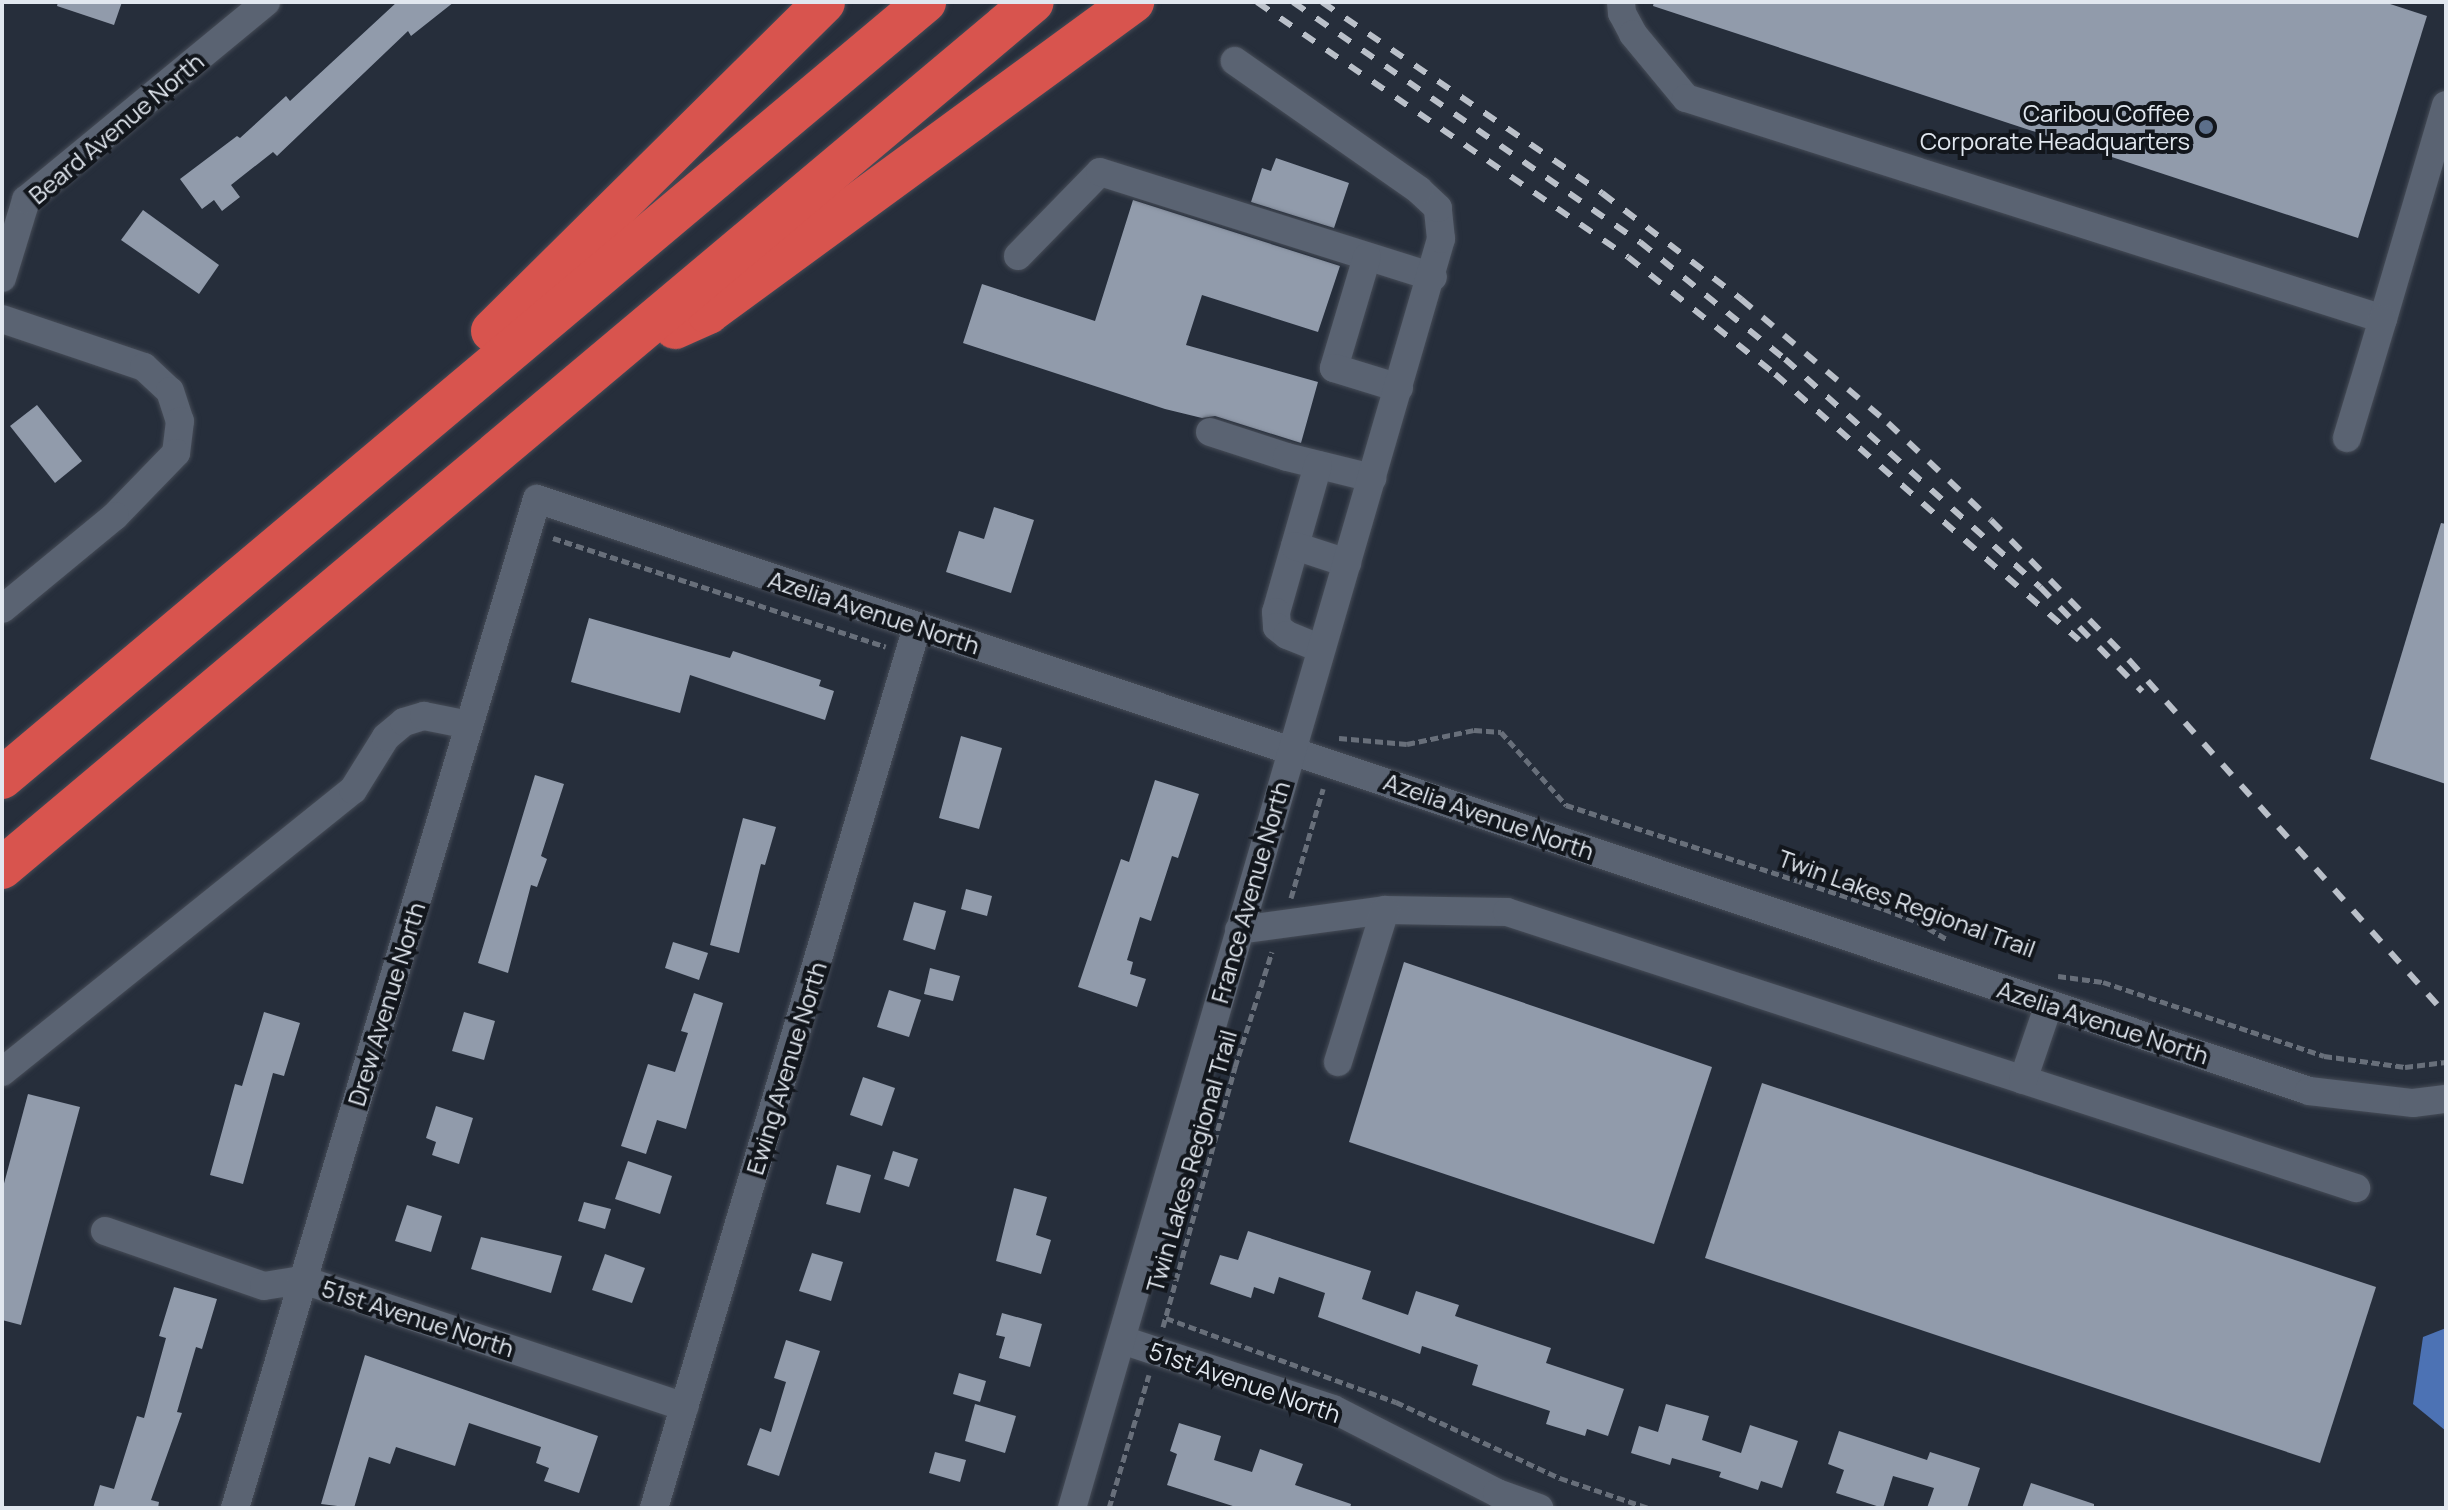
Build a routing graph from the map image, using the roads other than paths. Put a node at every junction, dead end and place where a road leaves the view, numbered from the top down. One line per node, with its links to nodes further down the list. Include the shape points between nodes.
1 (266, 2): 12 (street, Beard Avenue North, via 26,200)
2 (824, 2): 22 (highway)
3 (925, 2): 22 (highway)
4 (1033, 2): 15 (highway)
5 (1133, 2): 15 (highway, via 708,313)
6 (1621, 2): 14 (street, via 1633,34 1686,98)
7 (1235, 61): 11 (street, France Avenue North, via 1438,208 1441,239)
8 (2446, 105): 14 (street)
9 (1018, 256): 10 (street, via 1100,172)
10 (1367, 257): 11 (street); 16 (street, via 1334,368)
11 (1433, 277): 16 (street, France Avenue North)
12 (2, 278)
13 (2, 319): 25 (street, via 144,367 170,391 180,421 176,453 115,516)
14 (2383, 319): 18 (street)
15 (613, 357): 31 (highway)
16 (1399, 388): 20 (street, France Avenue North)
17 (1210, 432): 19 (street)
18 (2347, 438)
19 (1318, 465): 20 (street); 23 (street)
20 (1372, 478): 24 (street, France Avenue North)
21 (537, 499): 26 (street, Azelia Avenue North); 28 (street, Drew Avenue North)
22 (303, 522): 30 (highway)
23 (1295, 546): 24 (street); 27 (street, via 1276,612 1277,627)
24 (1347, 563): 27 (street, France Avenue North)
25 (2, 609)
26 (917, 627): 29 (street, Azelia Avenue North); 43 (street, Ewing Avenue North)
27 (1321, 649): 29 (street, France Avenue North)
28 (469, 725): 36 (street, via 424,716 404,722 386,737 353,790); 41 (street, Drew Avenue North)
29 (1290, 751): 33 (street, France Avenue North); 34 (street, Azelia Avenue North)
30 (2, 778)
31 (2, 868)
32 (1385, 910): 33 (street); 35 (street); 37 (street, via 1507,912)
33 (1239, 930): 42 (street, France Avenue North)
34 (2049, 1004): 37 (street); 38 (street, Azelia Avenue North, via 2309,1091 2413,1103)
35 (1338, 1062)
36 (2, 1072)
37 (2023, 1080): 39 (street)
38 (2446, 1099)
39 (2356, 1188)
40 (105, 1231): 41 (street, 51st Avenue North, via 264,1286)
41 (303, 1280): 43 (street, 51st Avenue North); 44 (street, Drew Avenue North)
42 (1122, 1340): 46 (street, France Avenue North); 47 (street, 51st Avenue North, via 1333,1409 1497,1493)
43 (684, 1407): 45 (street, Ewing Avenue North)
44 (235, 1508)
45 (654, 1508)
46 (1072, 1508)
47 (1539, 1508)

